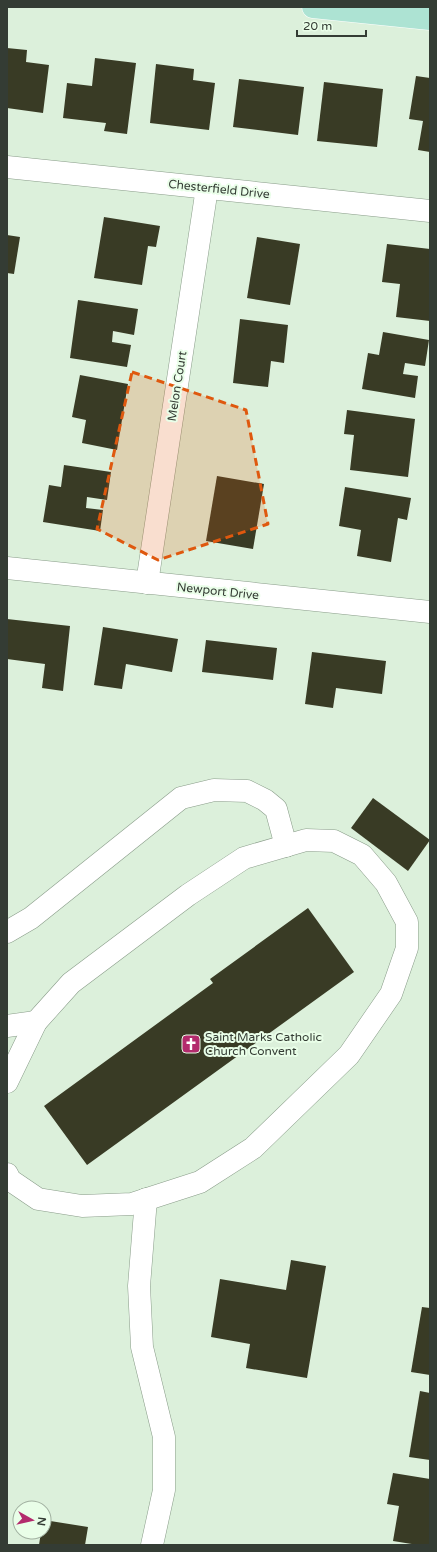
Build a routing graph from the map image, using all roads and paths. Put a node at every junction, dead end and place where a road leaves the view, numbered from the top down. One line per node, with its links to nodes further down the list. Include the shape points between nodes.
1 (314, 7): 2 (main road)
2 (430, 19)
3 (7, 167): 4 (street, Chesterfield Drive)
4 (208, 188): 5 (street, Chesterfield Drive); 7 (street, Melon Court)
5 (430, 211)
6 (7, 568): 7 (street, Newport Drive)
7 (147, 584): 8 (street, Newport Drive)
8 (430, 612)
9 (286, 846): 10 (street, via 276,809 247,791 214,790 181,798 31,918); 11 (street, via 244,858 188,895 71,983); 15 (street, via 306,840 334,841 362,855 386,883 407,922 407,948 391,994 349,1055 254,1148 200,1182)
10 (7, 932)
11 (36, 1022): 12 (street); 13 (street)
12 (7, 1026)
13 (7, 1082)
14 (7, 1174): 15 (street, via 10,1180 38,1198 53,1201 82,1206 132,1204)
15 (146, 1199): 16 (street, via 139,1286 142,1347 164,1437 164,1490)
16 (152, 1545)

